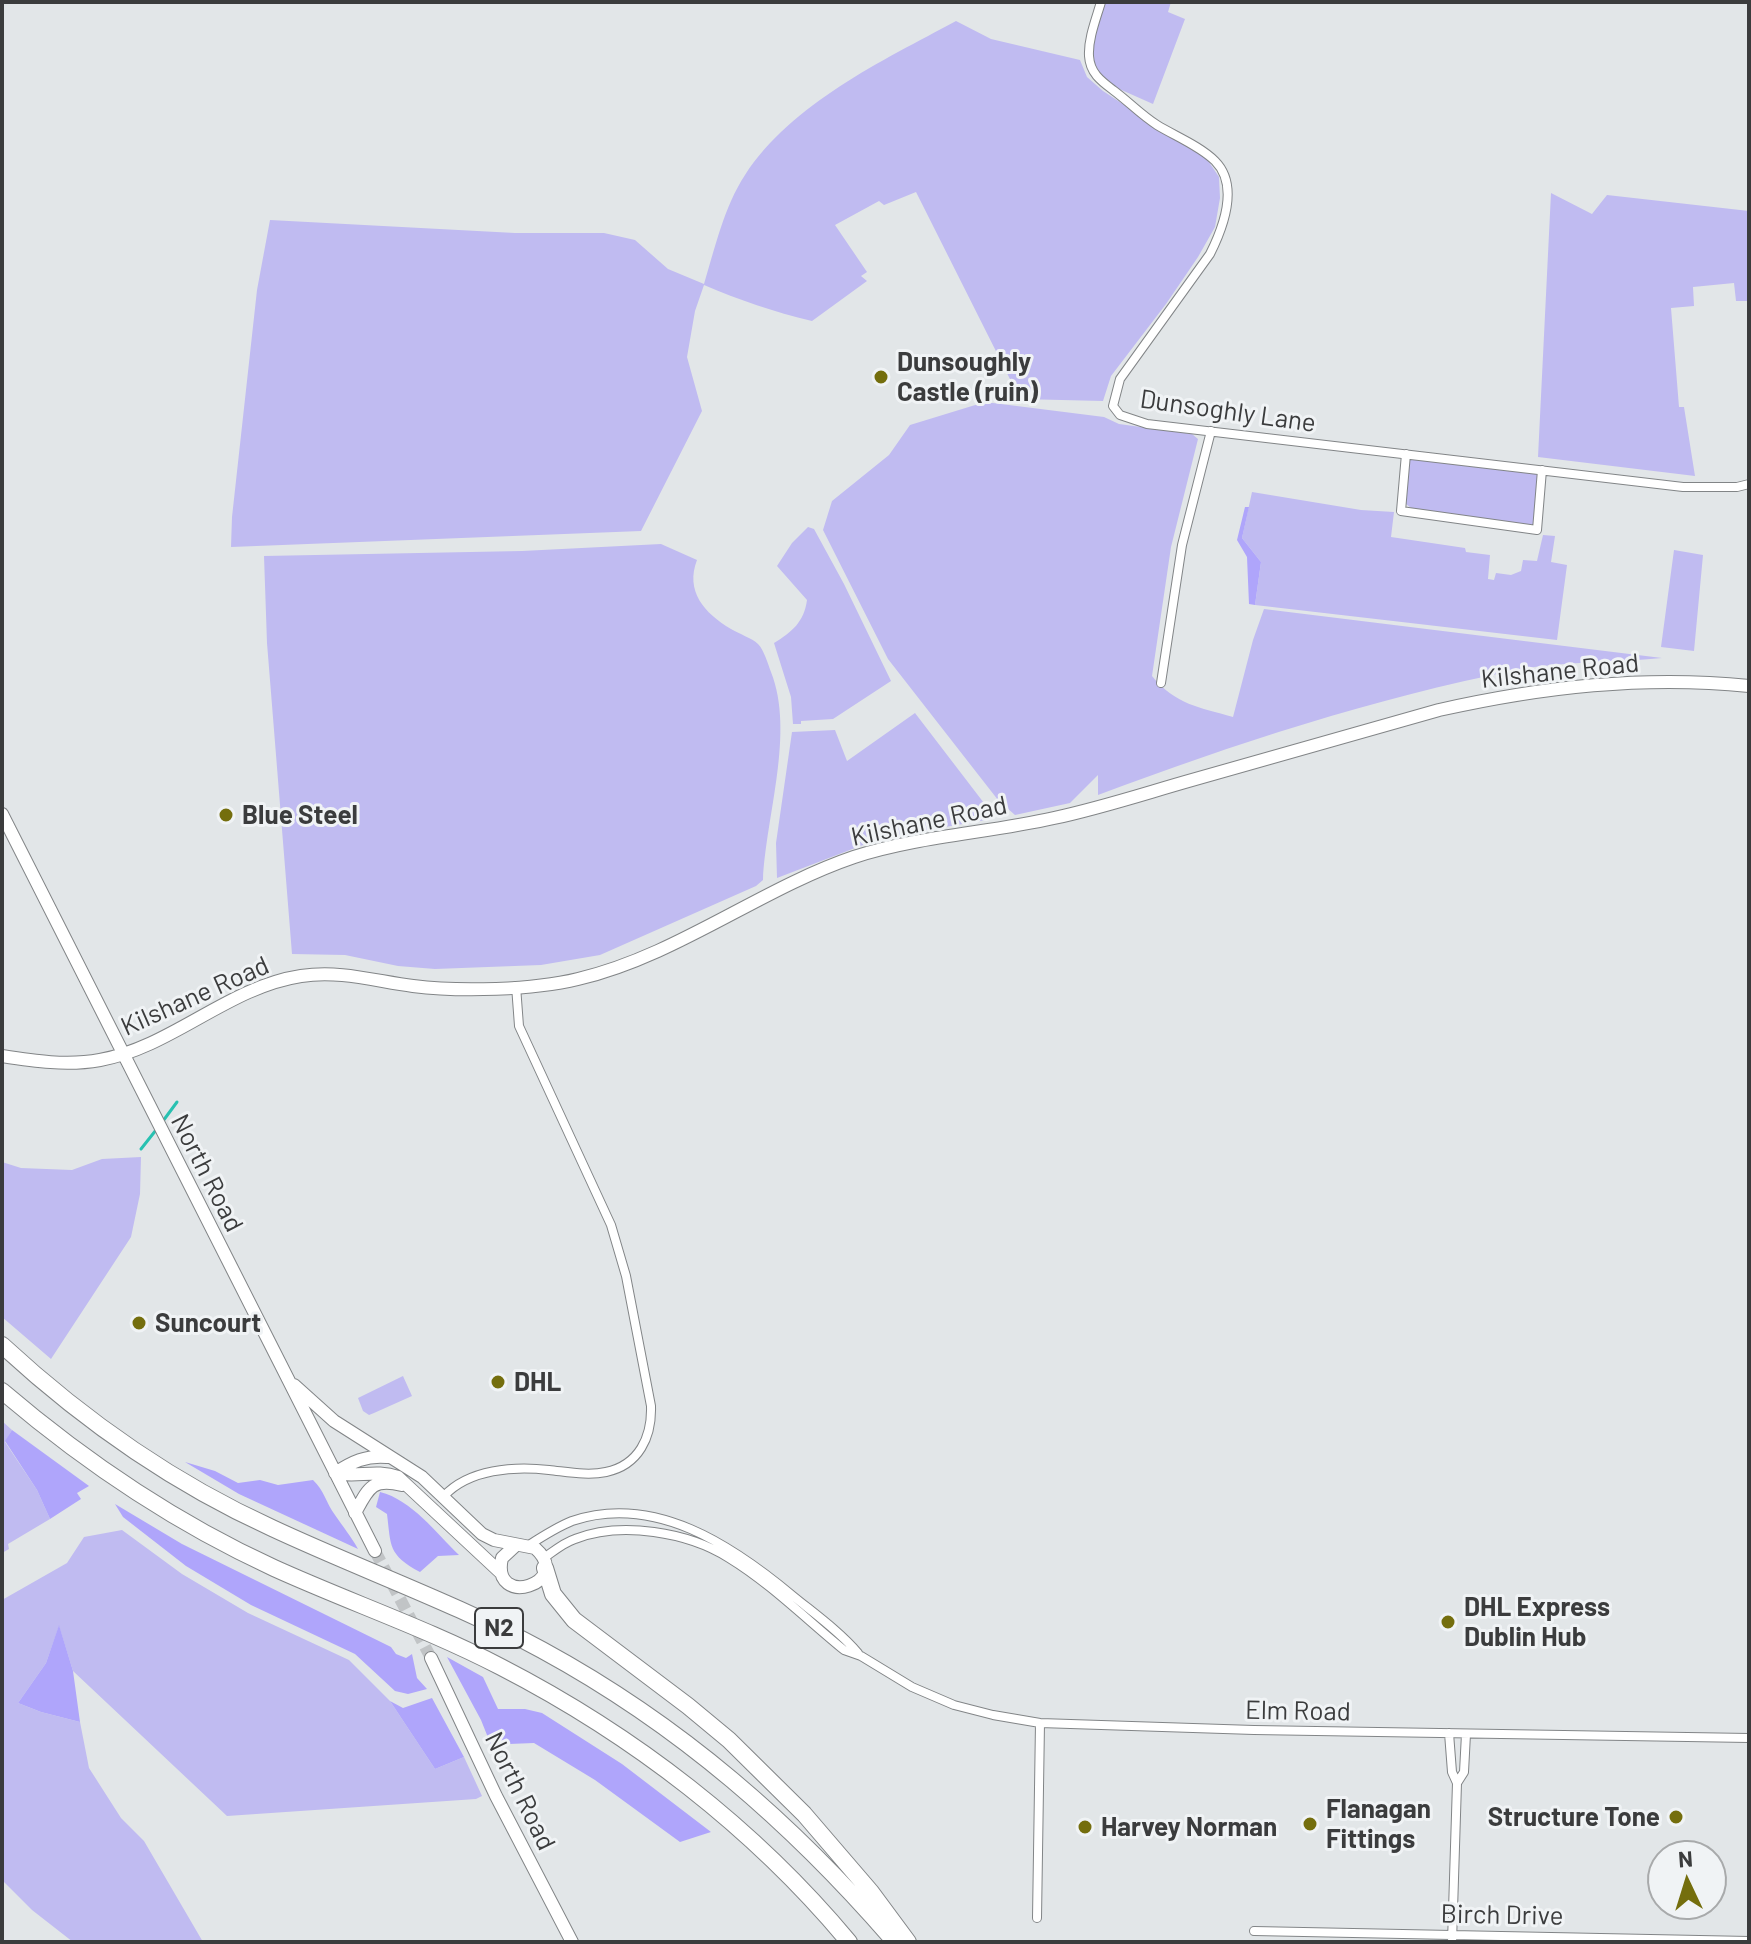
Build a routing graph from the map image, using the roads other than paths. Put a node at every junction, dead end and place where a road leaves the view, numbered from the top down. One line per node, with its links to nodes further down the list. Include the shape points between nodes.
1 (1101, 2): 2 (street, Dunsoghly Lane, via 1089,56 1101,83 1214,160 1227,180 1226,214 1210,254 1120,379 1113,406 1130,420)
2 (1211, 431): 3 (street, Dunsoghly Lane); 6 (street, via 1182,545)
3 (1406, 454): 4 (street, Dunsoghly Lane); 4 (street, via 1401,511 1537,530)
4 (1542, 470): 5 (street, Dunsoghly Lane, via 1683,487)
5 (1749, 484)
6 (1161, 683)
7 (1749, 686): 9 (main road, Kilshane Road, via 1603,683 1439,710 1086,811 885,848 775,891 613,969 575,980)
8 (2, 814): 10 (main road, North Road)
9 (516, 986): 10 (main road, Kilshane Road, via 445,988 348,974 301,976 252,990); 18 (street, via 519,1026 621,1251 652,1425 636,1455 621,1467 592,1473 502,1470 457,1484)
10 (122, 1054): 11 (main road, Kilshane Road, via 75,1063); 13 (main road, North Road)
11 (2, 1056)
12 (2, 1345): 37 (highway, N2, via 78,1409 207,1495 497,1627 652,1718 730,1777 814,1852)
13 (288, 1381): 15 (main road, via 334,1421); 16 (main road, North Road)
14 (2, 1391): 36 (highway, N2, via 91,1461 211,1535 445,1640 584,1713 636,1747 745,1835)
15 (391, 1458): 16 (main road, via 368,1457); 18 (main road)
16 (335, 1473): 17 (main road, via 388,1474); 19 (main road, North Road)
17 (409, 1486): 19 (main road, via 375,1484); 23 (main road)
18 (444, 1496): 20 (main road, via 482,1534)
19 (355, 1513): 21 (main road, North Road)
20 (522, 1545): 22 (main road, via 540,1552); 23 (main road, via 502,1558); 24 (street, Elm Road, via 563,1524 604,1515 630,1514 677,1524 758,1566)
21 (375, 1551)
22 (544, 1563): 23 (main road, via 539,1582 525,1588 510,1585); 24 (street, Elm Road, via 563,1545 588,1535 660,1532 694,1541 728,1557 844,1650); 38 (highway, via 553,1594 574,1620 709,1723 804,1814)
23 (501, 1573)
24 (861, 1656): 26 (street, Elm Road, via 954,1705)
25 (431, 1658): 35 (main road, North Road)
26 (1040, 1723): 27 (street, Elm Road); 31 (street)
27 (1449, 1733): 28 (street, Elm Road); 30 (street)
28 (1466, 1734): 29 (street, Elm Road); 30 (street, via 1464,1772)
29 (1749, 1738)
30 (1457, 1783): 33 (street)
31 (1037, 1918)
32 (1254, 1931): 33 (street, Birch Drive)
33 (1452, 1938): 34 (street, Birch Drive)
34 (1749, 1941)
35 (572, 1942)
36 (849, 1942)
37 (895, 1942)
38 (908, 1942)

